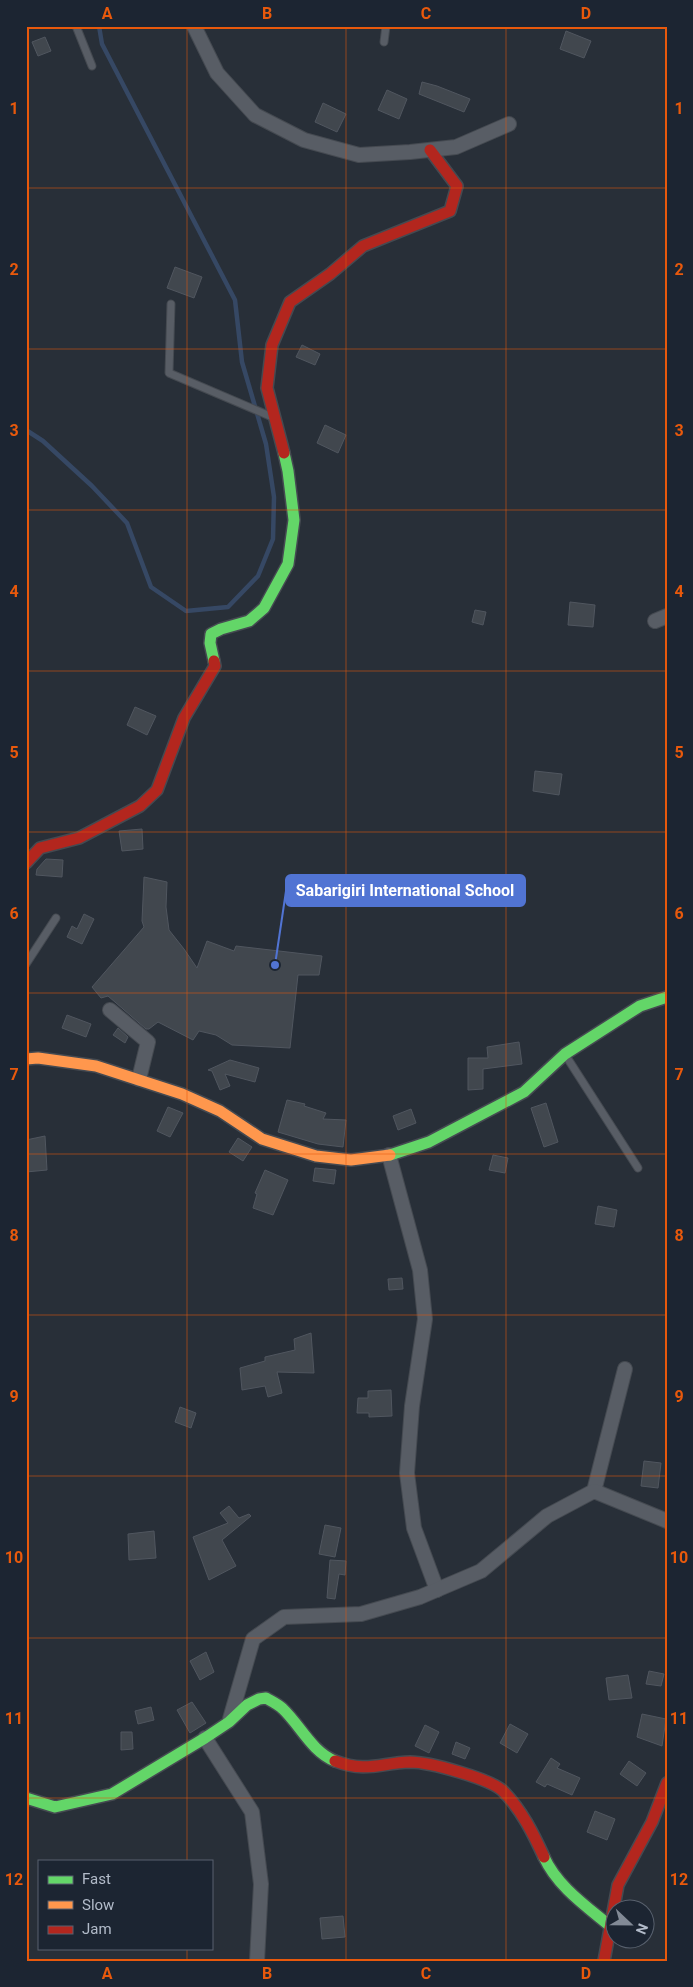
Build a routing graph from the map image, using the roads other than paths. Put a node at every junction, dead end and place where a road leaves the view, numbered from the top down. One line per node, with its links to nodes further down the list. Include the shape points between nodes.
1 (76, 26): 5 (lane)
2 (194, 26): 7 (street, via 217,73 255,116 304,140 359,155)
3 (386, 26): 4 (lane)
4 (384, 42)
5 (92, 66)
6 (509, 124): 7 (street, via 456,147)
7 (430, 150): 9 (street, via 458,186 450,211 362,246 290,302 272,345 267,388)
8 (170, 304): 9 (lane, via 169,373)
9 (275, 418): 10 (street, via 288,471 294,520 288,564 264,608 248,621 211,634 215,666 184,718 157,790 140,806 79,838 40,848)
10 (26, 864)
11 (56, 918): 12 (lane)
12 (26, 964)
13 (667, 997): 15 (street, via 640,1006)
14 (110, 1010): 17 (street, via 148,1042)
15 (565, 1054): 18 (street, via 524,1092 429,1142); 19 (lane)
16 (26, 1059): 17 (street, via 96,1066)
17 (139, 1079): 18 (street, via 220,1111 262,1139 316,1156 351,1160)
18 (389, 1155): 23 (street, via 420,1270 425,1319 412,1406 407,1473 414,1528)
19 (638, 1168)
20 (625, 1369): 21 (street)
21 (594, 1491): 22 (street); 23 (street, via 547,1516 481,1571)
22 (667, 1521)
23 (437, 1590): 24 (street, via 361,1614 284,1618 254,1639)
24 (230, 1722): 25 (street); 29 (street, via 247,1705 266,1698 282,1708 328,1758 351,1767 411,1762 445,1767 503,1790 530,1826 548,1866 573,1895)
25 (205, 1738): 27 (street, via 112,1794 55,1807); 30 (street, via 252,1812 261,1884)
26 (667, 1783): 28 (street, via 652,1822 618,1885)
27 (26, 1798)
28 (615, 1900)
29 (606, 1923)
30 (257, 1961)

